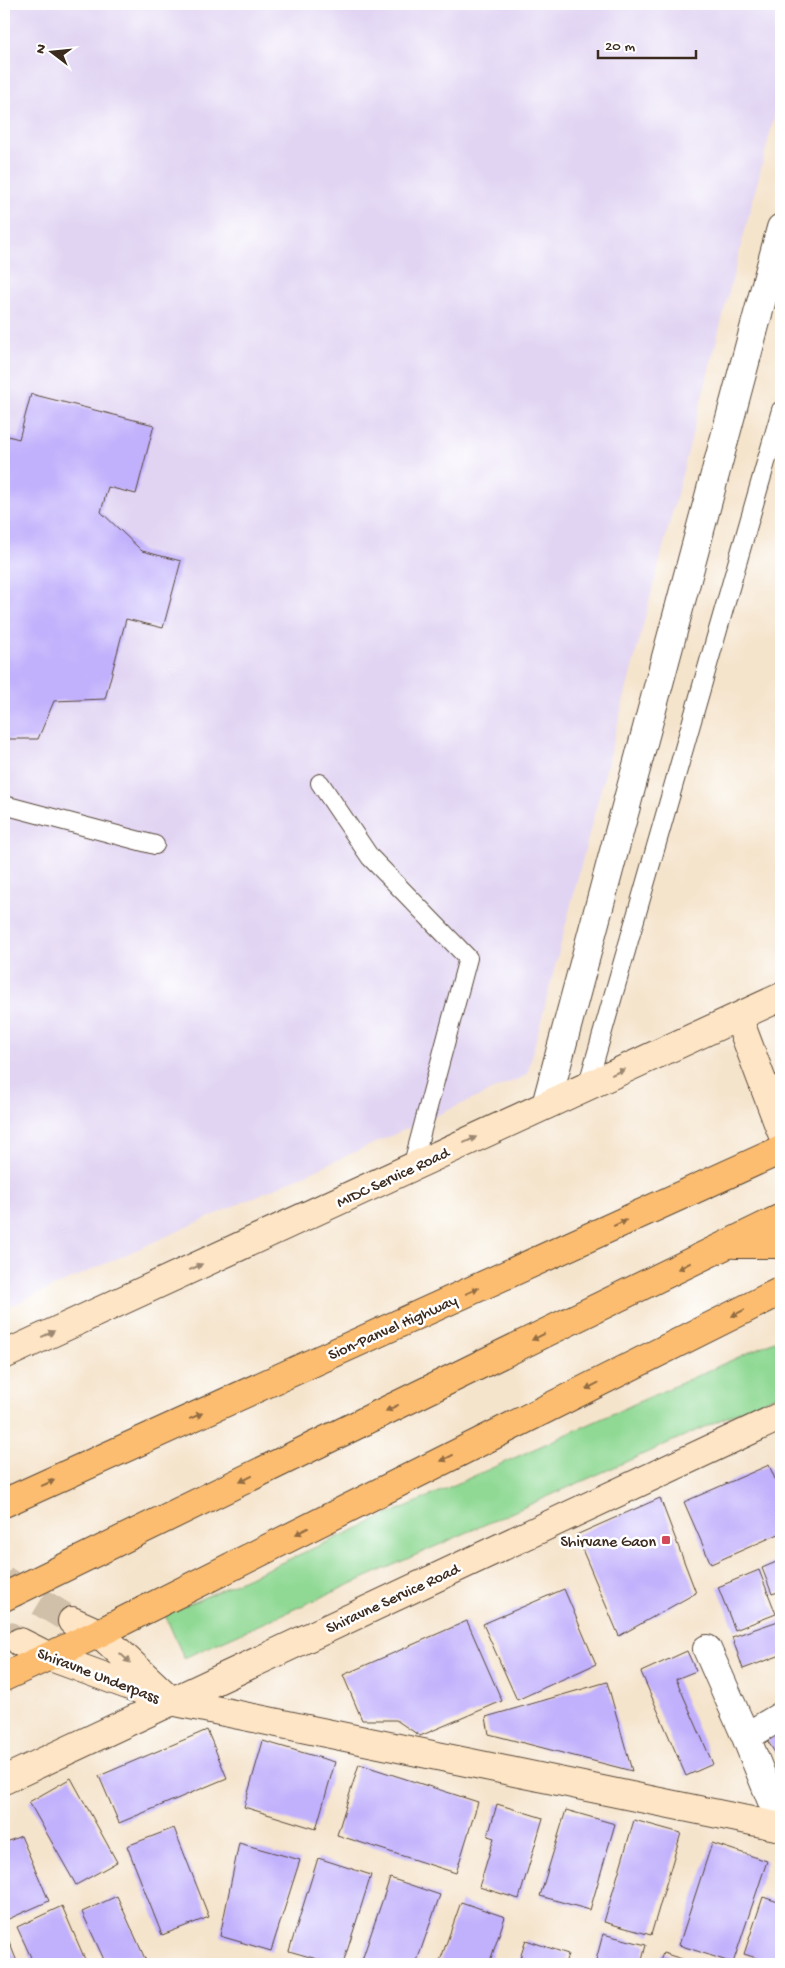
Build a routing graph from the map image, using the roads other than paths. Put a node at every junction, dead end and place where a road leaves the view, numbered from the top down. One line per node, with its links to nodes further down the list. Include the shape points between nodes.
1 (781, 228): 9 (street)
2 (781, 410): 8 (lane)
3 (320, 783): 12 (lane, via 370,857 468,958)
4 (4, 804): 5 (lane)
5 (155, 845)
6 (781, 997): 7 (street, MIDC Service Road)
7 (738, 1017): 8 (street, MIDC Service Road, one-way to 7); 10 (street)
8 (587, 1087): 9 (street, MIDC Service Road)
9 (546, 1105): 12 (street, MIDC Service Road, one-way to 9)
10 (781, 1131)
11 (781, 1150): 19 (highway, Sion-Panvel Highway, one-way to 11)
12 (412, 1167): 17 (street, MIDC Service Road, one-way to 12)
13 (781, 1218): 14 (highway)
14 (728, 1244): 15 (highway); 20 (highway, one-way to 20)
15 (781, 1244)
16 (781, 1291): 22 (highway, one-way to 22)
17 (4, 1355)
18 (781, 1416): 27 (street, Shiravne Service Road)
19 (4, 1503)
20 (4, 1597)
21 (72, 1621): 22 (street, Shiravne Underpass)
22 (99, 1633): 25 (highway); 27 (street, Shiravne Underpass, one-way to 27)
23 (20, 1642): 25 (street, Shiravne Underpass)
24 (707, 1649): 29 (street)
25 (48, 1656): 26 (highway); 27 (street, Shiravne Underpass)
26 (4, 1676)
27 (171, 1701): 30 (street, Shiravne Service Road); 31 (street)
28 (781, 1716): 29 (street)
29 (746, 1737): 31 (street)
30 (4, 1780)
31 (781, 1826)

